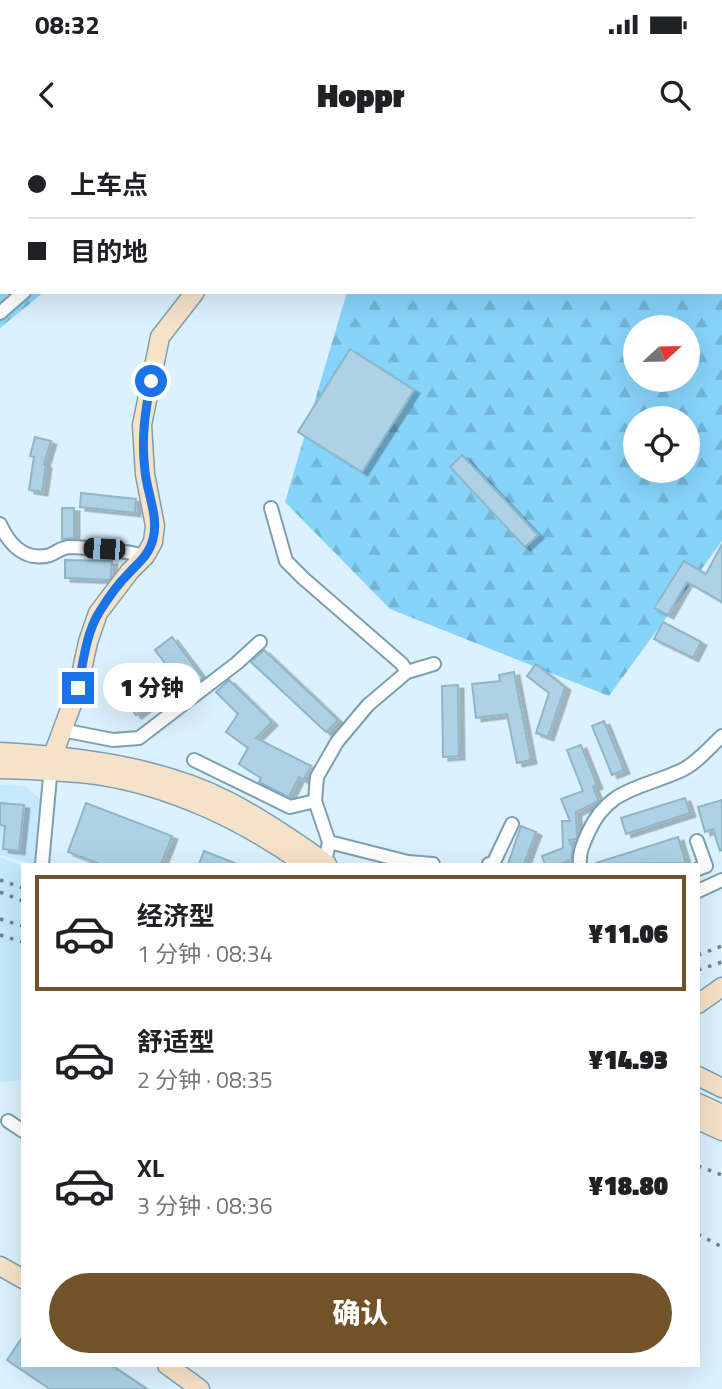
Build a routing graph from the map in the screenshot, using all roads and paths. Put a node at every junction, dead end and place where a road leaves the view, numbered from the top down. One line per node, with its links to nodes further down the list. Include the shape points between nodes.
1 (22, 294): 3 (street)
2 (192, 294): 6 (main road, via 160,337 142,425 155,526)
3 (0, 313)
4 (271, 508): 9 (street, via 286,561)
5 (0, 524): 6 (street, via 12,545 30,555 49,555 65,547 123,550)
6 (145, 556): 10 (main road, via 98,613)
7 (260, 642): 10 (street, via 139,738 113,740)
8 (434, 664): 9 (street)
9 (408, 672): 16 (street, via 368,705 337,742 317,777)
10 (62, 730): 14 (main road)
11 (721, 736): 28 (street, via 683,770 614,798 591,827 579,854)
12 (0, 752): 14 (main road)
13 (194, 760): 16 (street, via 290,807)
14 (52, 763): 15 (main road); 21 (street); 22 (main road, via 149,787 202,806); 23 (main road, via 88,759 185,784 273,826)
15 (0, 769)
16 (315, 801): 19 (street)
17 (512, 824): 27 (street)
18 (697, 841): 29 (street, via 706,866)
19 (329, 842): 20 (street); 24 (street)
20 (363, 852): 25 (street); 26 (street)
21 (42, 863)
22 (302, 863)
23 (325, 863)
24 (326, 863)
25 (377, 863)
26 (420, 863)
27 (492, 863)
28 (580, 863)
29 (700, 868)
30 (722, 880): 31 (street)
31 (700, 890)
32 (722, 988): 33 (main road)
33 (700, 1003)
34 (700, 1077): 35 (main road)
35 (722, 1088)
36 (700, 1105): 38 (main road)
37 (8, 1121): 39 (street)
38 (715, 1121)
39 (21, 1130)
40 (0, 1266): 41 (main road)
41 (21, 1278)
42 (170, 1367): 43 (main road)
43 (200, 1389)

